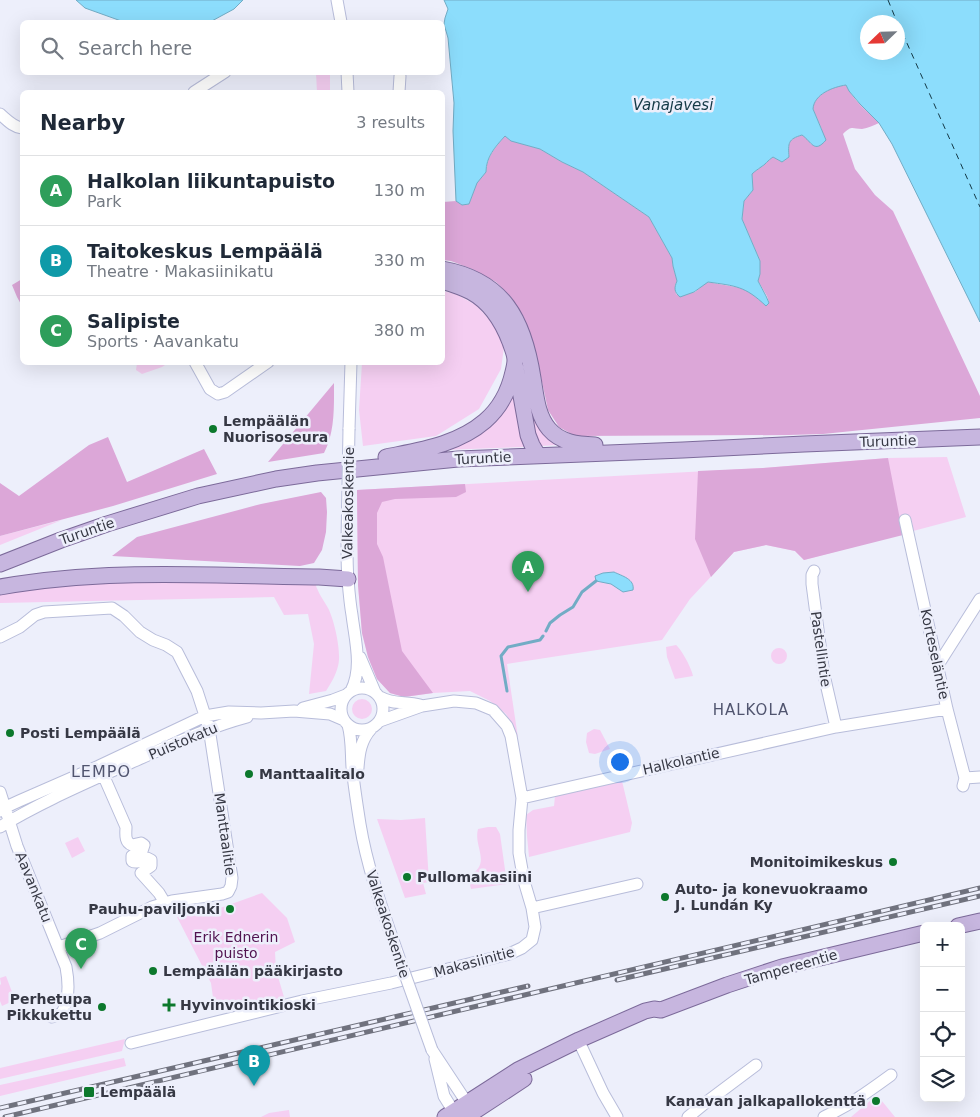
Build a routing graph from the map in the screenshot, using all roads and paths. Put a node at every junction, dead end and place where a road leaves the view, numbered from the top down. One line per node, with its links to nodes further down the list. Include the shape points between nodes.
1 (338, 0): 2 (street)
2 (341, 20)
3 (221, 75): 6 (street)
4 (347, 75): 7 (street)
5 (400, 76): 8 (street)
6 (197, 90)
7 (348, 90)
8 (398, 90)
9 (0, 114): 10 (street)
10 (20, 128)
11 (445, 270): 18 (main road, via 472,276 491,288 508,305 524,337 540,412 557,436 577,444)
12 (445, 283): 13 (main road, via 473,292 490,306 503,325)
13 (515, 361): 19 (main road, via 528,435); 20 (main road, via 511,382 498,406 485,420 458,438 442,445)
14 (197, 365): 15 (street, via 210,388 218,394)
15 (264, 365)
16 (350, 365): 24 (street, Valkeakoskentie, bridge)
17 (980, 438): 18 (main road, Turuntie)
18 (684, 450): 19 (main road, Turuntie)
19 (538, 455): 20 (main road, Turuntie, via 458,459)
20 (317, 473): 22 (main road, Turuntie, via 198,496 107,524)
21 (906, 520): 29 (street, Korteseläntie)
22 (0, 564)
23 (814, 570): 39 (street, Pastellintie, via 812,584 824,675)
24 (348, 579): 25 (main road, via 131,574 72,577); 28 (street, Valkeakoskentie)
25 (0, 587)
26 (980, 600): 29 (street)
27 (0, 637): 36 (street, Manttaalitie, via 44,612 112,608 140,632 177,652 197,691)
28 (356, 643): 30 (street, Valkeakoskentie, via 357,673); 31 (street, Valkeakoskentie)
29 (938, 665): 33 (street, Korteseläntie)
30 (348, 693): 31 (street, via 362,688); 34 (street, Puistokatu); 37 (street, via 341,707)
31 (377, 694): 32 (street, via 390,702); 38 (street, via 384,710)
32 (422, 706): 38 (street); 45 (street, via 454,701 476,703 499,716 511,736)
33 (947, 709): 39 (street, Halkolantie); 42 (street, Korteseläntie, via 964,782)
34 (294, 711): 35 (street, Puistokatu); 37 (street, Puistokatu, via 330,714)
35 (261, 713): 36 (street, Puistokatu, via 229,712); 40 (street, Puistokatu)
36 (205, 716): 40 (street, Manttaalitie); 41 (street, Puistokatu)
37 (346, 723): 38 (street, via 359,730); 44 (street, Valkeakoskentie)
38 (375, 725): 44 (street, Valkeakoskentie, via 360,748)
39 (836, 727): 45 (street, Halkolantie)
40 (209, 728): 41 (street, Puistokatu); 49 (street, Manttaalitie, via 231,886 225,893)
41 (101, 771): 46 (street, Puistokatu); 47 (street, Puistokatu); 49 (street, via 126,827 128,843 144,845 142,851 132,856 132,861 151,860 151,866 141,873 160,893)
42 (980, 776)
43 (0, 792): 46 (street, Aavankatu)
44 (356, 795): 59 (street, Valkeakoskentie, bridge, via 369,865 383,912)
45 (522, 798): 50 (street, Makasiinitie, via 519,853)
46 (3, 809): 47 (street, Aavankatu)
47 (5, 824): 54 (street, Aavankatu)
48 (637, 884): 50 (street)
49 (164, 903): 54 (street, Manttaalitie, via 100,933)
50 (532, 908): 57 (street, Makasiinitie, via 535,927 532,940 509,954)
51 (980, 921): 52 (main road)
52 (965, 924)
53 (920, 934): 55 (main road, Tampereentie, via 782,967)
54 (59, 947): 56 (street, Aavankatu, via 68,978 67,1001 62,1013)
55 (661, 1010): 58 (main road, Tampereentie, via 645,1022); 62 (main road, Tampereentie, via 645,1011 518,1070)
56 (52, 1017)
57 (131, 1043)
58 (582, 1048): 62 (main road, Tampereentie); 63 (street)
59 (432, 1050): 62 (street, Valkeakoskentie); 62 (street, Valkeakoskentie, via 444,1096)
60 (756, 1065): 64 (street)
61 (891, 1075): 65 (street, via 865,1095)
62 (460, 1113)
63 (617, 1117)
64 (688, 1117)
65 (824, 1117)

